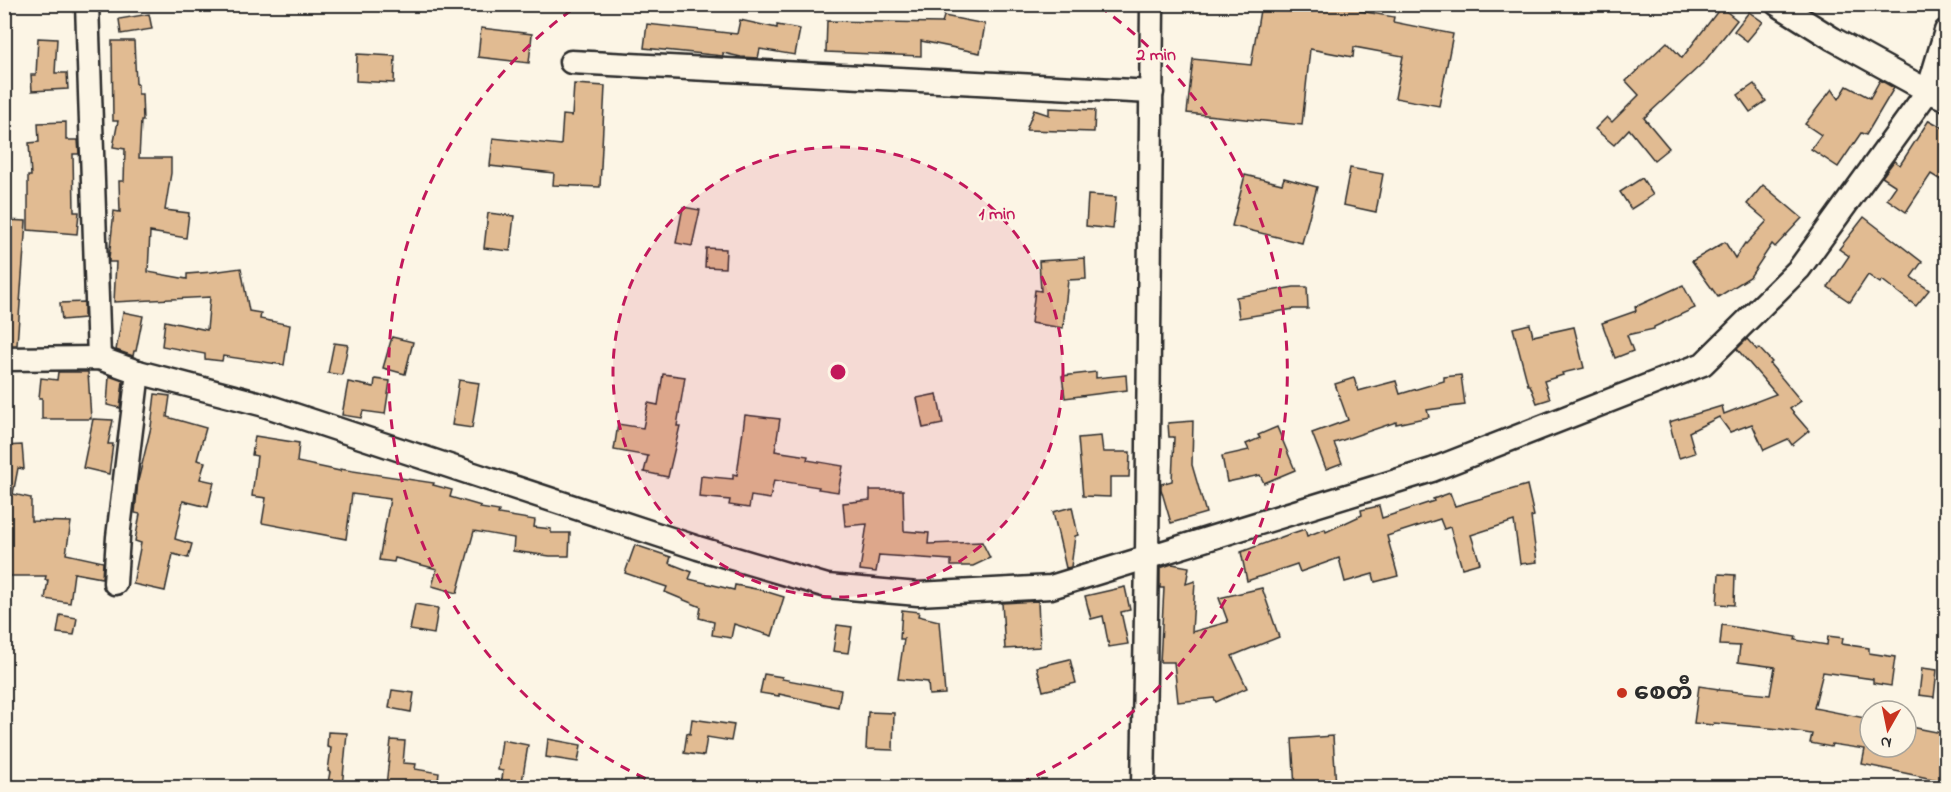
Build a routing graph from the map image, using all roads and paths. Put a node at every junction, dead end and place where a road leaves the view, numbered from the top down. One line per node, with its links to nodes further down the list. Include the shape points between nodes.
1 (87, 4): 9 (street)
2 (1152, 4): 6 (street)
3 (1777, 4): 7 (street)
4 (1947, 31): 7 (street)
5 (571, 62): 6 (street)
6 (1152, 92): 11 (street)
7 (1937, 95): 11 (street, via 1799,269 1703,364 1432,470)
8 (4, 358): 9 (street)
9 (99, 358): 10 (street)
10 (138, 372): 11 (street, via 261,404 827,586 918,594 1052,587); 12 (street)
11 (1147, 557): 13 (street)
12 (115, 583)
13 (1143, 788)

